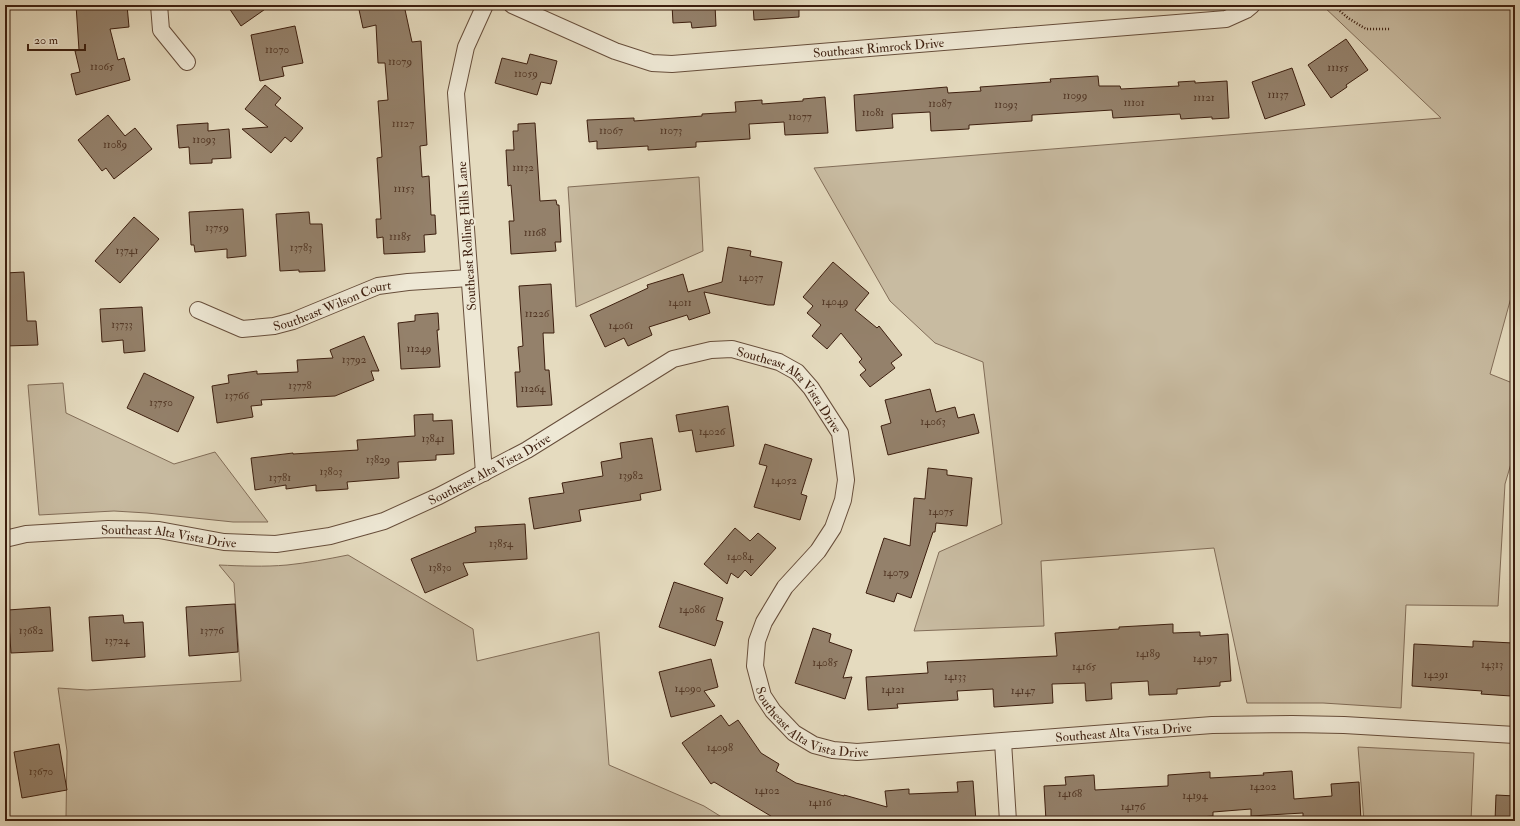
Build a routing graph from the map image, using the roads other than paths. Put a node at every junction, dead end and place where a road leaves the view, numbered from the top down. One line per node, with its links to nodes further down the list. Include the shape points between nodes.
1 (159, 5): 5 (street, via 161,30)
2 (485, 5): 6 (street, Southeast Rolling Hills Lane, via 466,47 456,93)
3 (512, 5): 4 (street, Southeast Rimrock Drive, via 615,51 652,63 672,64 1226,19)
4 (1252, 5)
5 (187, 62)
6 (469, 278): 7 (street, Southeast Wilson Court, via 378,286 293,321 274,326 242,329); 8 (street, Southeast Rolling Hills Lane)
7 (198, 310)
8 (484, 473): 9 (street, Southeast Alta Vista Drive, via 384,521 330,536 276,544 224,542 159,530 108,529 26,534); 11 (street, Southeast Alta Vista Drive, via 527,450 673,359 711,350 732,349 779,362 797,372 812,388 840,433 846,480 843,500 833,528 818,551 785,587 764,622 757,641 756,666 763,696 794,733 814,745 833,750 857,752)
9 (5, 539)
10 (1515, 736): 11 (street, Southeast Alta Vista Drive, via 1292,724 1212,725)
11 (1003, 742): 12 (street)
12 (1008, 821)

